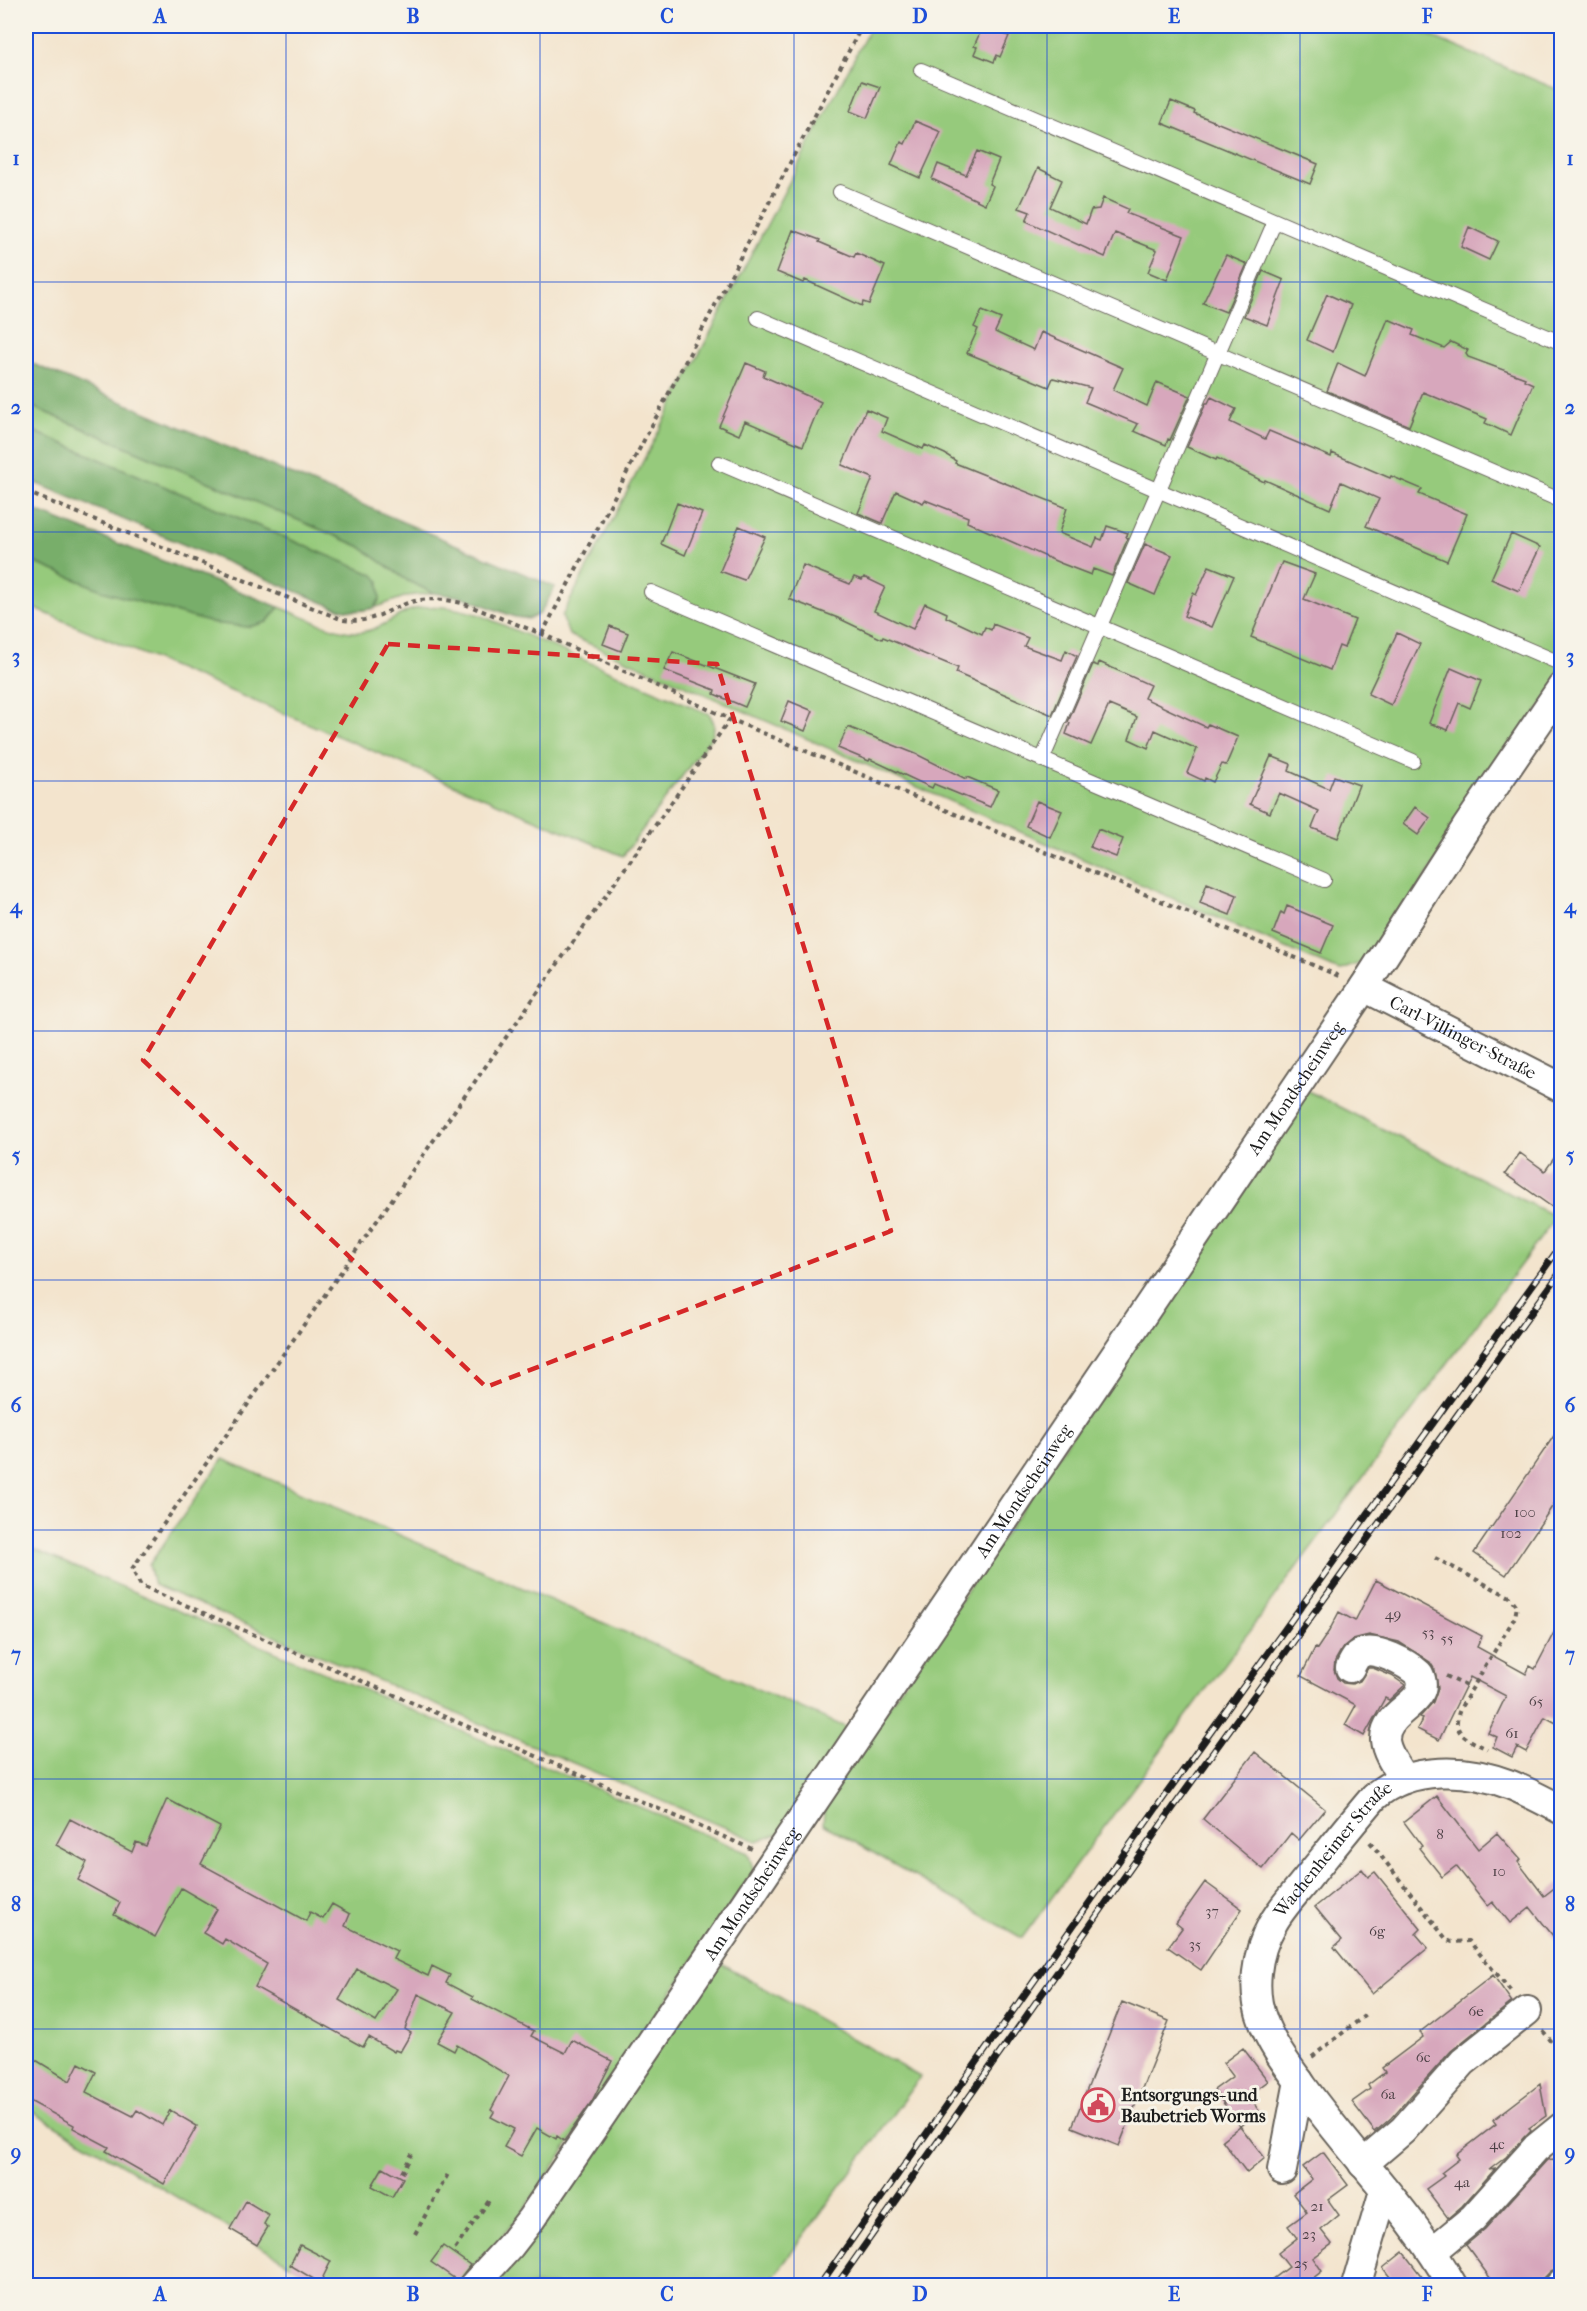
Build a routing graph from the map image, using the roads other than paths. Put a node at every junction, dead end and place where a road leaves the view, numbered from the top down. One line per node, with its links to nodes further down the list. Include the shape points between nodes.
1 (921, 70): 3 (lane)
2 (840, 192): 6 (lane)
3 (1275, 221): 5 (lane); 6 (lane)
4 (758, 318): 8 (lane)
5 (1562, 343)
6 (1216, 354): 8 (lane); 9 (lane)
7 (719, 463): 11 (lane)
8 (1160, 490): 11 (lane); 12 (lane)
9 (1562, 501)
10 (651, 592): 14 (lane)
11 (1100, 627): 14 (lane); 15 (lane)
12 (1562, 664)
13 (1562, 687): 17 (street, Am Mondscheinweg)
14 (1042, 760): 16 (lane)
15 (1413, 760)
16 (1324, 880)
17 (1364, 987): 18 (street, Carl-Villinger-Straße); 29 (street, Am Mondscheinweg, via 531,2219)
18 (1562, 1088)
19 (1350, 1668): 20 (street, via 1362,1652 1376,1651 1419,1674 1422,1680 1412,1704 1392,1718 1386,1732 1388,1750)
20 (1404, 1779): 21 (street, Wachenheimer Straße, via 1443,1772 1483,1777 1511,1785); 23 (street, Wachenheimer Straße, via 1382,1790 1353,1821 1272,1924 1263,1946 1257,1975 1259,2009 1271,2041)
21 (1562, 1810)
22 (1527, 2011): 25 (street, via 1463,2062 1403,2130)
23 (1295, 2077): 25 (street, Wachenheimer Straße); 26 (street)
24 (1562, 2127): 28 (street, via 1536,2148 1473,2218)
25 (1363, 2164): 27 (street, Wachenheimer Straße)
26 (1282, 2170)
27 (1384, 2191): 28 (street, Wachenheimer Straße); 30 (street)
28 (1433, 2251): 31 (street, Wachenheimer Straße)
29 (472, 2286)
30 (1356, 2286)
31 (1453, 2286)

